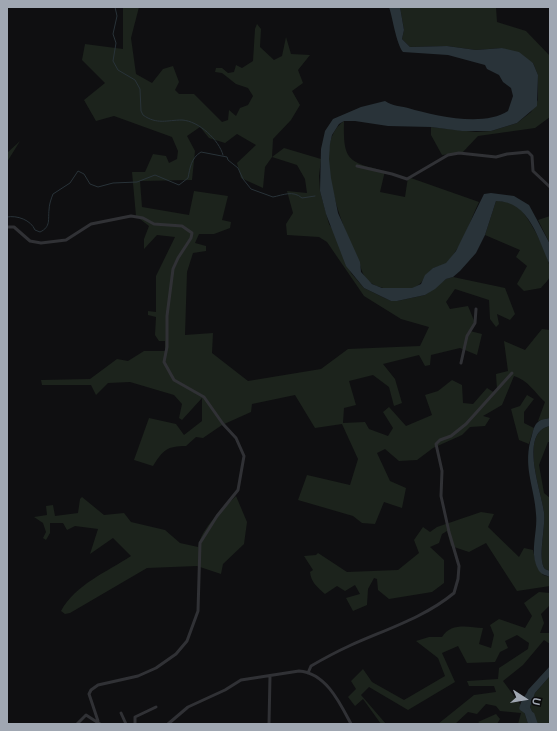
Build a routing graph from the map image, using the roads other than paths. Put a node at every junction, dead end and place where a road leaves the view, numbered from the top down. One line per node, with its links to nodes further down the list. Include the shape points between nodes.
1 (357, 166): 2 (street, via 407,180 448,155 459,153 496,157 528,152 532,158 533,171)
2 (550, 187)
3 (7, 226): 11 (street, via 14,227 30,241 41,243 66,240 91,224 132,216 154,224 182,226 191,231 191,238 173,270 164,362 174,380 204,397 236,438 244,456 238,492 217,516 200,543 198,611 187,641 172,658 143,674 94,687 89,694)
4 (476, 308): 5 (street, via 475,323 467,336)
5 (461, 363)
6 (512, 373): 7 (street, via 466,424 436,444 442,471 441,496 460,566 454,593 433,607 311,666)
7 (308, 672): 8 (street, via 298,671); 17 (street, via 326,685)
8 (270, 676): 15 (street, via 240,680 188,707); 16 (street)
9 (156, 706): 14 (street, via 135,717)
10 (121, 713): 13 (street)
11 (99, 723): 12 (street, via 86,715)
12 (77, 724)
13 (126, 724)
14 (135, 724)
15 (168, 724)
16 (269, 724)
17 (351, 724)

